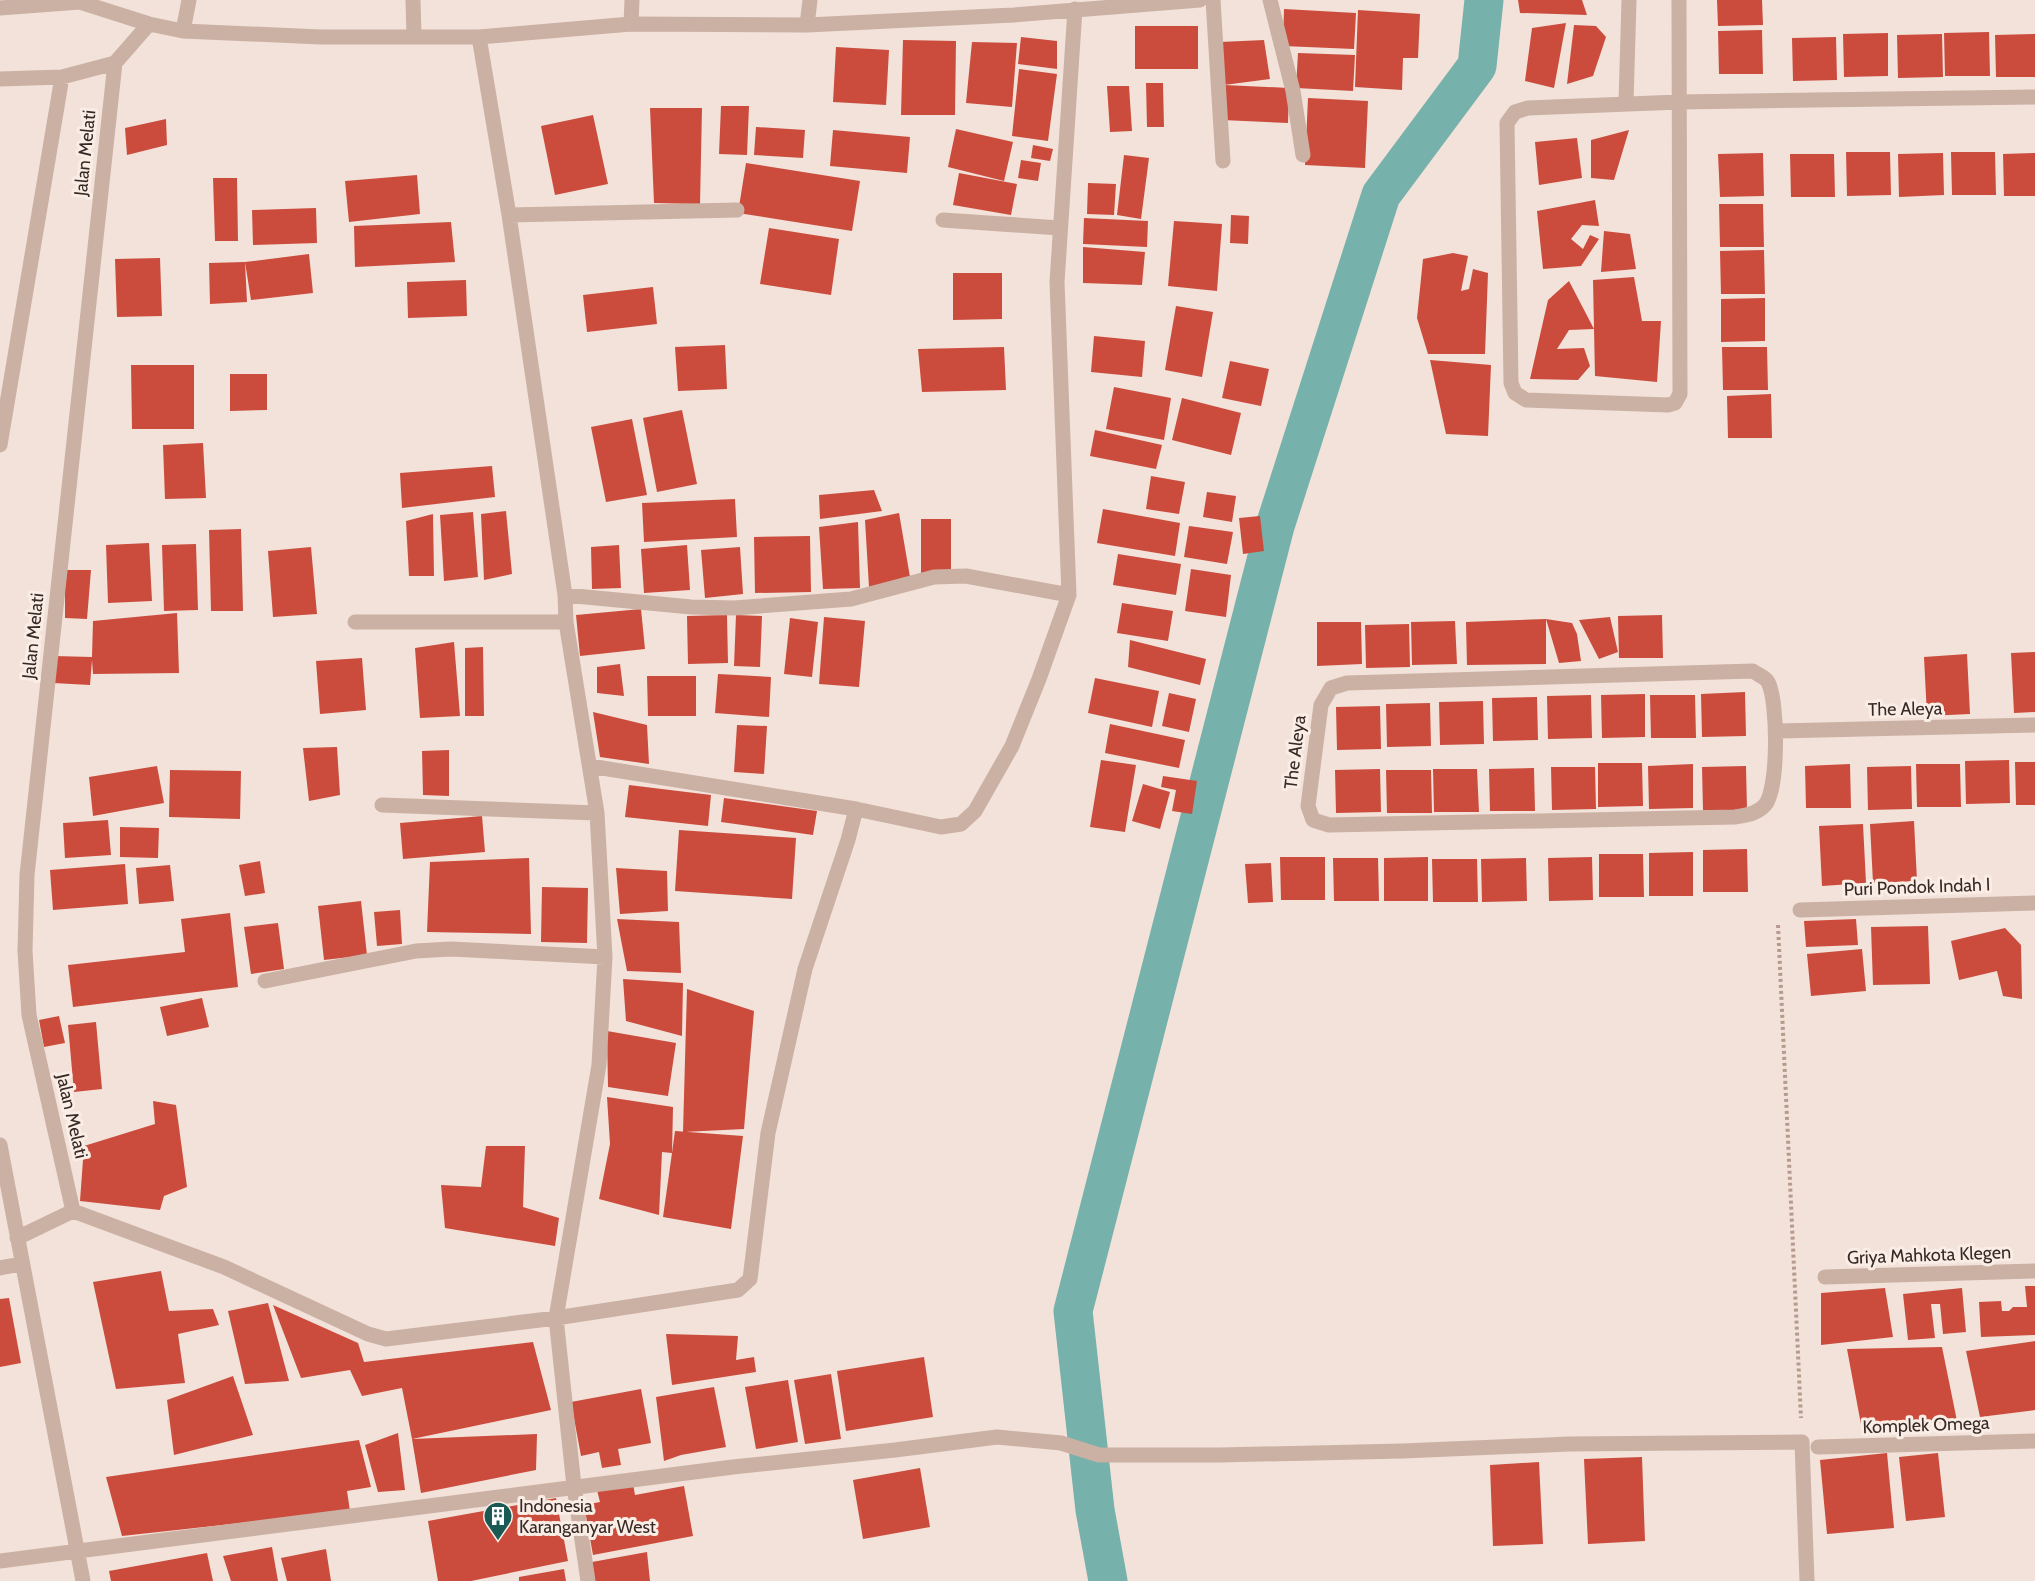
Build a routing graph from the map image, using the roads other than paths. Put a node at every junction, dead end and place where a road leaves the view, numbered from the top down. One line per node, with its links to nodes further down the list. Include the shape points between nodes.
1 (189, 0): 15 (street)
2 (413, 0): 16 (street)
3 (632, 0): 13 (street)
4 (810, 0): 14 (street)
5 (1200, 0): 11 (street)
6 (1213, 0): 25 (street)
7 (1270, 0): 24 (street, via 1293,91)
8 (1629, 0): 23 (street)
9 (1678, 0): 22 (street)
10 (0, 8): 12 (street, via 80,2)
11 (1076, 9): 14 (street); 29 (street)
12 (149, 24): 15 (street); 18 (street)
13 (631, 24): 14 (street); 17 (street)
14 (807, 25)
15 (183, 31): 16 (street, via 321,37)
16 (414, 36): 17 (street)
17 (479, 37): 27 (street)
18 (115, 63): 19 (street); 47 (street, Jalan Melati, via 27,875 25,951 29,1015)
19 (62, 77): 20 (street); 30 (street)
20 (0, 79)
21 (2035, 97): 22 (street)
22 (1679, 102): 23 (street); 23 (street, via 1680,394 1668,405 1526,400 1515,393 1511,382 1507,123 1515,112 1528,108)
23 (1626, 103)
24 (1303, 154)
25 (1223, 161)
26 (737, 210): 27 (street)
27 (509, 215): 32 (street)
28 (943, 220): 29 (street)
29 (1060, 228): 33 (street, via 1057,282)
30 (1, 427): 31 (street)
31 (0, 445)
32 (565, 595): 33 (street, via 734,608 851,599 934,577 966,576); 35 (street)
33 (1068, 595): 40 (street, via 1040,679 1011,746 975,811 961,824 941,827)
34 (355, 622): 35 (street)
35 (566, 622): 38 (street)
36 (2035, 725): 37 (street, The Aleya)
37 (1776, 731): 37 (street, The Aleya, via 1767,680 1753,672 1347,683 1331,688 1321,705 1308,806 1313,820 1329,825 1735,817 1753,813 1766,804 1773,778)
38 (590, 766): 40 (street); 41 (street)
39 (382, 805): 41 (street)
40 (856, 809): 53 (street, via 805,969 777,1092 768,1133 750,1279 738,1290)
41 (597, 813): 44 (street)
42 (2035, 903): 43 (street, Puri Pondok Indah I)
43 (1800, 910)
44 (605, 957): 45 (street, via 416,951); 53 (street, via 599,1065)
45 (266, 981)
46 (0, 1145): 48 (street)
47 (73, 1211): 48 (street); 53 (street, via 224,1267 386,1339)
48 (17, 1238): 49 (street)
49 (21, 1264): 50 (street); 57 (street)
50 (0, 1268)
51 (2035, 1271): 52 (street, Griya Mahkota Klegen)
52 (1825, 1277)
53 (556, 1318): 56 (street)
54 (2035, 1441): 55 (street, Komplek Omega)
55 (1818, 1448)
56 (574, 1486): 57 (street); 60 (street); 61 (street, via 997,1437 1061,1443 1099,1455 1802,1442)
57 (78, 1551): 58 (street); 59 (street)
58 (0, 1561)
59 (83, 1581)
60 (588, 1581)
61 (1807, 1581)

